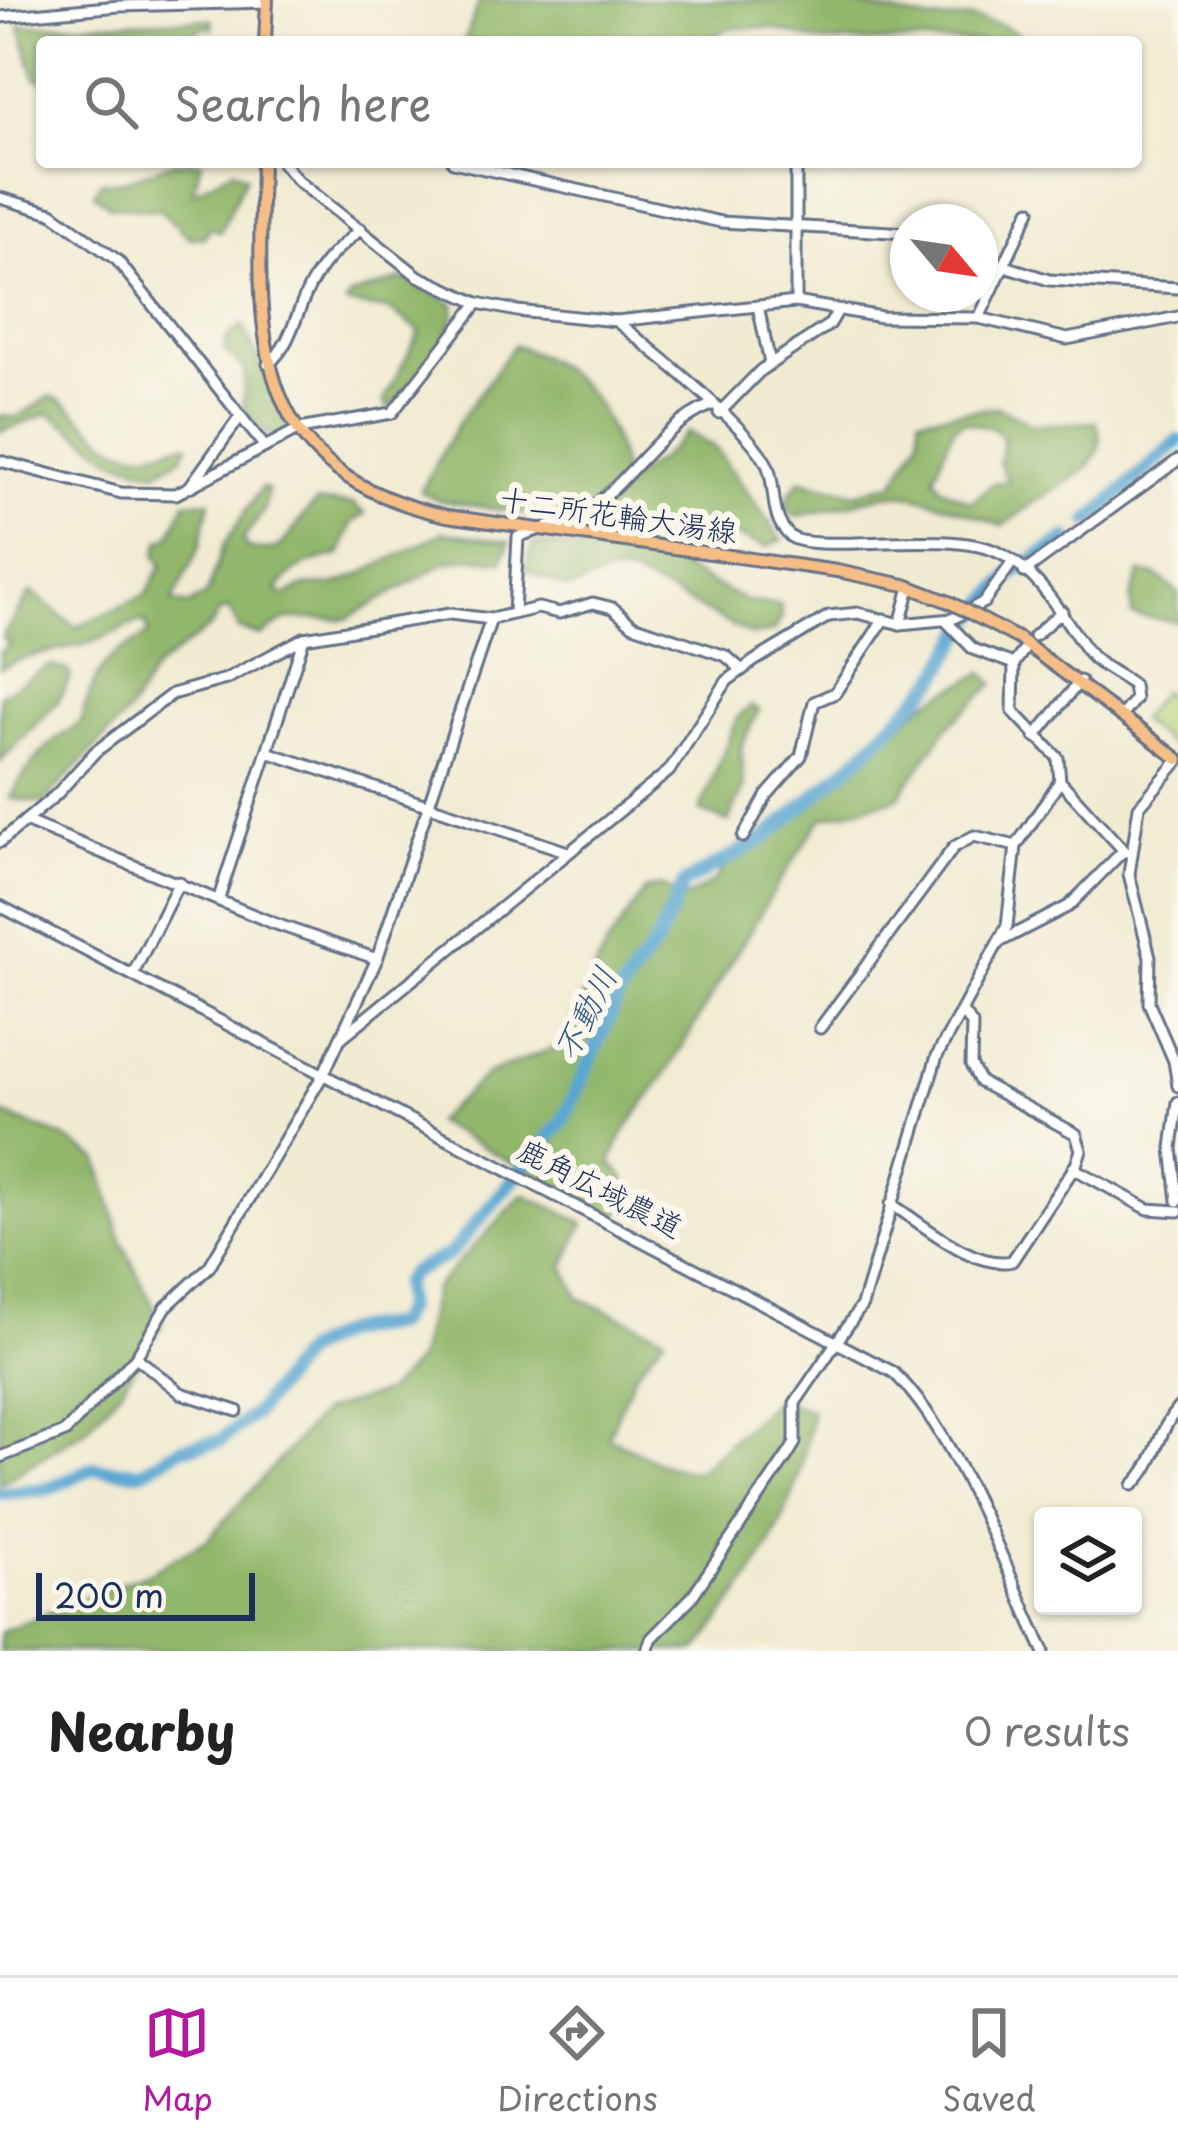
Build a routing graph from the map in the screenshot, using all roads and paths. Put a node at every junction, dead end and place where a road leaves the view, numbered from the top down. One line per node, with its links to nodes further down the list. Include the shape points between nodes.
1 (267, 1): 2 (street); 3 (main road)
2 (0, 16)
3 (265, 36)
4 (262, 168): 24 (main road, 十二所花輪大湯線, via 259,309)
5 (287, 168): 11 (street)
6 (480, 168): 10 (street, via 721,222)
7 (796, 168): 10 (street)
8 (0, 199): 26 (street, via 52,213 117,260)
9 (1030, 210): 14 (street)
10 (798, 227): 12 (street); 17 (street)
11 (361, 229): 16 (street, via 418,276); 24 (street, via 320,270)
12 (890, 231)
13 (998, 265): 14 (street)
14 (1001, 266): 15 (street, via 1049,280); 21 (street)
15 (1178, 288)
16 (478, 302): 22 (street); 27 (street, via 392,413)
17 (796, 302): 18 (street); 19 (street)
18 (758, 306): 22 (street); 23 (street)
19 (837, 312): 21 (street); 23 (street)
20 (1178, 317): 21 (street, via 1066,339)
21 (979, 318)
22 (616, 321): 25 (street)
23 (770, 363): 25 (street)
24 (268, 364): 27 (main road, 十二所花輪大湯線)
25 (715, 409): 32 (street, via 680,418 591,508); 33 (street, via 768,466 774,510 790,536)
26 (240, 417): 28 (street); 31 (street)
27 (298, 429): 28 (street); 32 (main road, 十二所花輪大湯線, via 336,469 394,501)
28 (265, 447): 31 (street)
29 (1178, 460): 35 (street)
30 (0, 461): 31 (street, via 121,493)
31 (188, 490)
32 (551, 530): 34 (main road, 十二所花輪大湯線); 38 (street, via 518,537)
33 (815, 544): 34 (street); 35 (street, via 948,540 999,552)
34 (807, 567): 36 (main road, 十二所花輪大湯線)
35 (1019, 567): 37 (street); 41 (street, via 985,602)
36 (910, 586): 42 (street); 45 (main road, 十二所花輪大湯線, bridge)
37 (1062, 611): 43 (street); 49 (street, via 1088,652 1133,685 1135,699)
38 (514, 613): 39 (street); 47 (street, via 593,603 613,608 633,625 691,640)
39 (491, 619): 44 (street, via 450,614); 54 (street)
40 (884, 619): 42 (street); 47 (street, via 830,616); 56 (street, via 835,693 814,703 801,756)
41 (946, 621): 42 (street); 46 (street, via 981,654)
42 (900, 624)
43 (1034, 636)
44 (304, 638): 51 (street); 55 (street, via 226,679 172,694 94,752)
45 (1022, 644): 46 (street); 48 (main road, 十二所花輪大湯線)
46 (1014, 664): 50 (street, via 1013,711)
47 (742, 670): 59 (street, via 669,771)
48 (1080, 681): 49 (main road, 十二所花輪大湯線); 50 (street)
49 (1124, 714): 52 (main road, 十二所花輪大湯線)
50 (1035, 737): 53 (street, via 1058,758)
51 (267, 752): 54 (street); 62 (street)
52 (1178, 760): 60 (street, via 1139,807)
53 (1060, 781): 58 (street); 60 (street)
54 (427, 803): 59 (street); 65 (street)
55 (25, 820): 57 (street); 61 (street)
56 (743, 837)
57 (0, 842)
58 (1016, 846): 64 (street); 68 (street, via 974,836 954,847)
59 (565, 851): 69 (street)
60 (1126, 853): 64 (street, via 1069,905); 71 (street, via 1150,957 1149,1003)
61 (178, 882): 62 (street); 66 (street)
62 (219, 898): 65 (street)
63 (0, 906): 66 (street, 鹿角広域農道)
64 (1001, 941): 67 (street)
65 (377, 959): 69 (street)
66 (133, 974): 70 (street, 鹿角広域農道)
67 (962, 1012): 73 (street, via 972,1024 971,1065 980,1082 1076,1134 1081,1150); 75 (street, via 937,1056)
68 (820, 1028)
69 (337, 1042): 70 (street)
70 (324, 1073): 77 (street, 鹿角広域農道); 78 (street, via 209,1267 166,1307)
71 (1178, 1086)
72 (1178, 1102): 74 (street)
73 (1073, 1168): 75 (street, via 1012,1261 980,1258); 76 (street, via 1148,1209)
74 (1178, 1202)
75 (891, 1204): 77 (street, via 862,1305)
76 (1178, 1211)
77 (837, 1339): 83 (street, via 791,1411 795,1443); 84 (street, 鹿角広域農道, via 893,1372 920,1401)
78 (136, 1357): 80 (street, via 182,1393); 81 (street, via 65,1432)
79 (1178, 1408): 82 (street, via 1163,1425 1156,1459)
80 (237, 1411)
81 (0, 1457)
82 (1132, 1485)
83 (647, 1651)
84 (1044, 1651)

